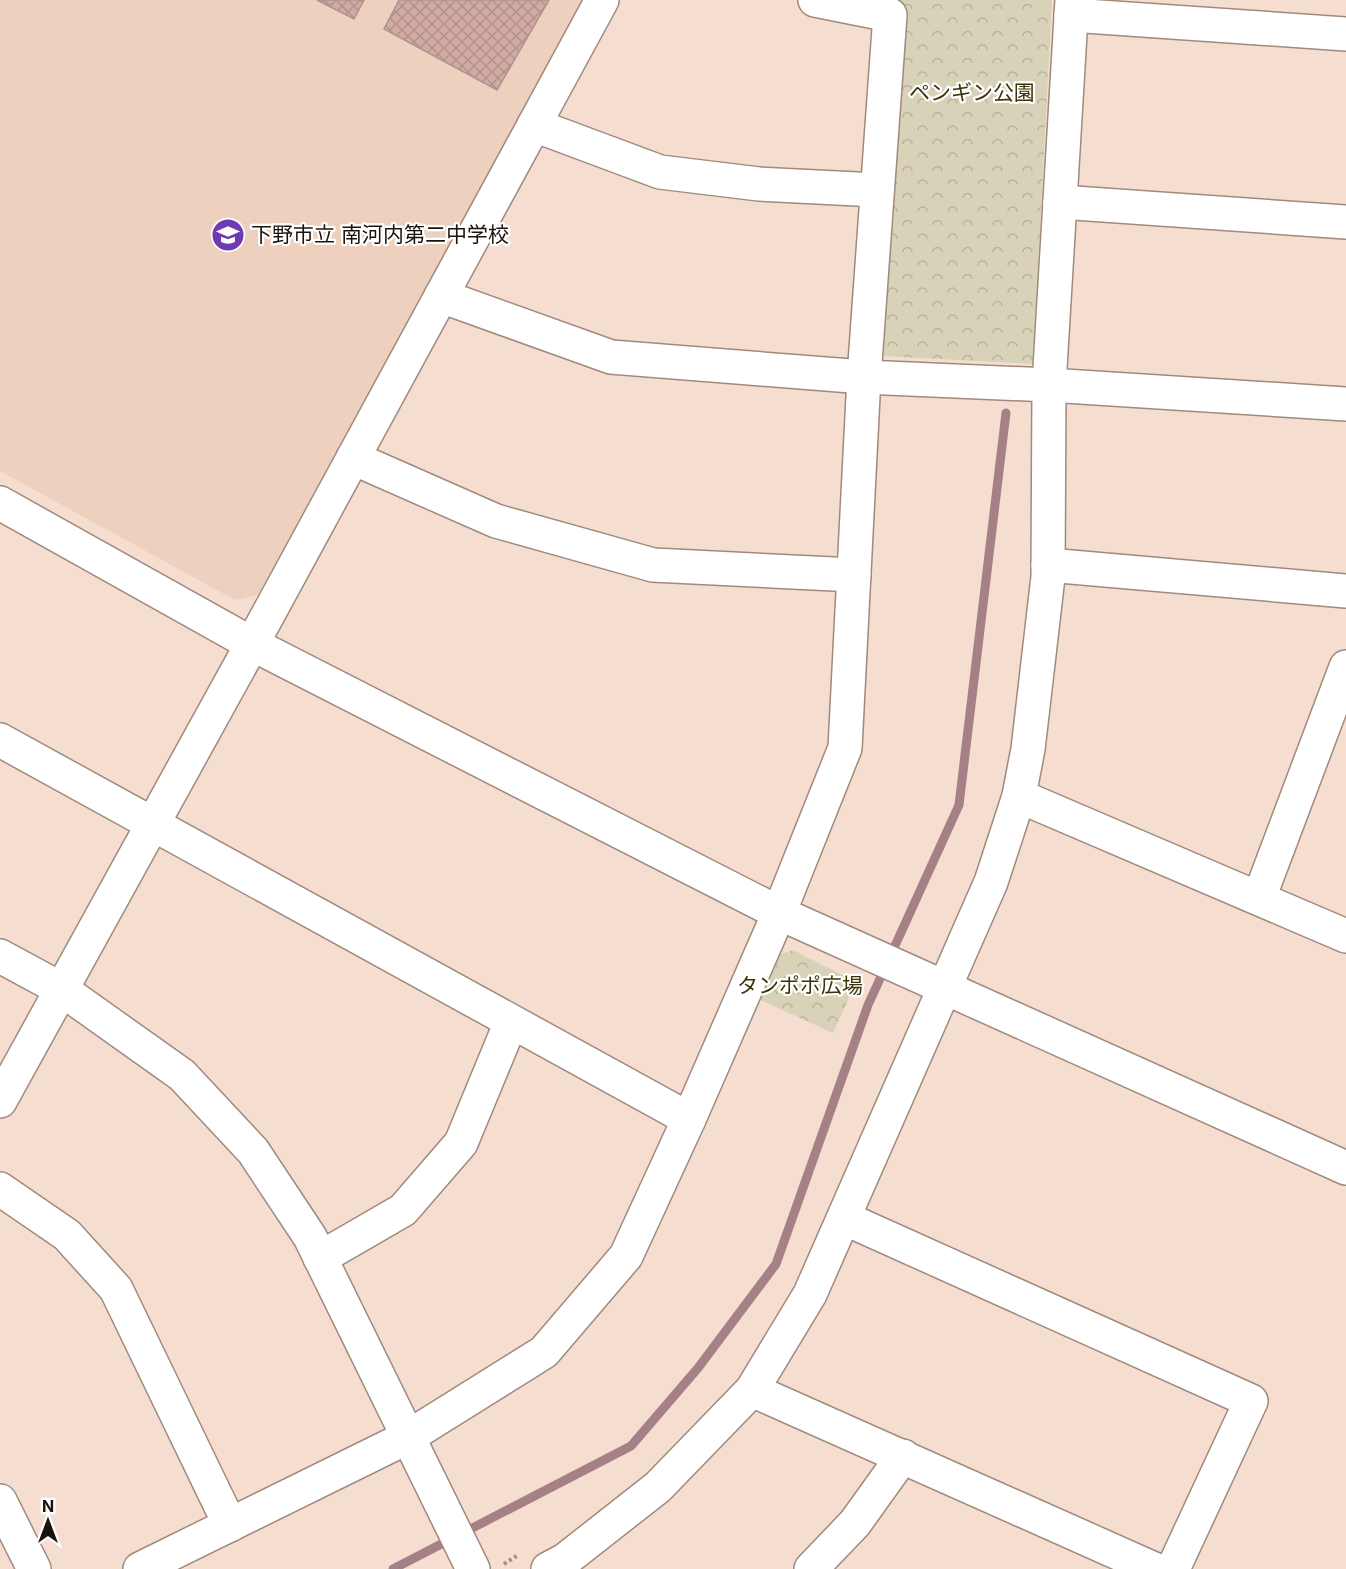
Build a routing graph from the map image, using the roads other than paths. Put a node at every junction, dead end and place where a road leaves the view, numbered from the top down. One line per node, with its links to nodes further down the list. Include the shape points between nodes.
1 (602, 0): 5 (street)
2 (815, 0): 6 (street, via 890,15)
3 (1072, 7): 4 (street); 7 (street)
4 (1346, 34)
5 (534, 125): 6 (street, via 660,172 759,184); 9 (street)
6 (878, 190): 10 (street)
7 (1060, 202): 8 (street); 11 (street)
8 (1346, 222)
9 (441, 296): 10 (street, via 610,357); 13 (street)
10 (864, 377): 11 (street); 16 (street)
11 (1049, 385): 12 (street); 15 (street)
12 (1346, 404)
13 (353, 458): 16 (street, via 496,520 653,565); 18 (street)
14 (0, 503): 18 (street)
15 (1048, 565): 17 (street); 21 (street, via 1028,749)
16 (854, 575): 24 (street, via 845,748)
17 (1346, 591)
18 (252, 644): 22 (street); 24 (street)
19 (1346, 667): 23 (street)
20 (0, 740): 22 (street)
21 (1019, 796): 23 (street); 27 (street, via 991,882)
22 (152, 825): 28 (street); 29 (street)
23 (1259, 898): 25 (street)
24 (779, 913): 27 (street); 31 (street)
25 (1346, 936)
26 (0, 956): 28 (street)
27 (933, 982): 32 (street); 34 (street)
28 (61, 989): 30 (street); 35 (street, via 182,1076 253,1151)
29 (511, 1022): 31 (street); 35 (street, via 461,1143 403,1210)
30 (0, 1101)
31 (689, 1119): 37 (street, via 626,1256 544,1352)
32 (1346, 1168)
33 (0, 1189): 40 (street, via 67,1235 116,1289)
34 (844, 1218): 36 (street, via 810,1294); 47 (street, via 1251,1401)
35 (320, 1258): 37 (street)
36 (752, 1390): 38 (street); 41 (street, via 658,1487 565,1560)
37 (408, 1437): 40 (street); 44 (street)
38 (903, 1456): 45 (street, via 855,1523); 46 (street)
39 (0, 1501): 42 (street)
40 (230, 1525): 43 (street)
41 (536, 1560)
42 (34, 1569)
43 (140, 1569)
44 (473, 1569)
45 (811, 1569)
46 (1154, 1569)
47 (1173, 1569)

